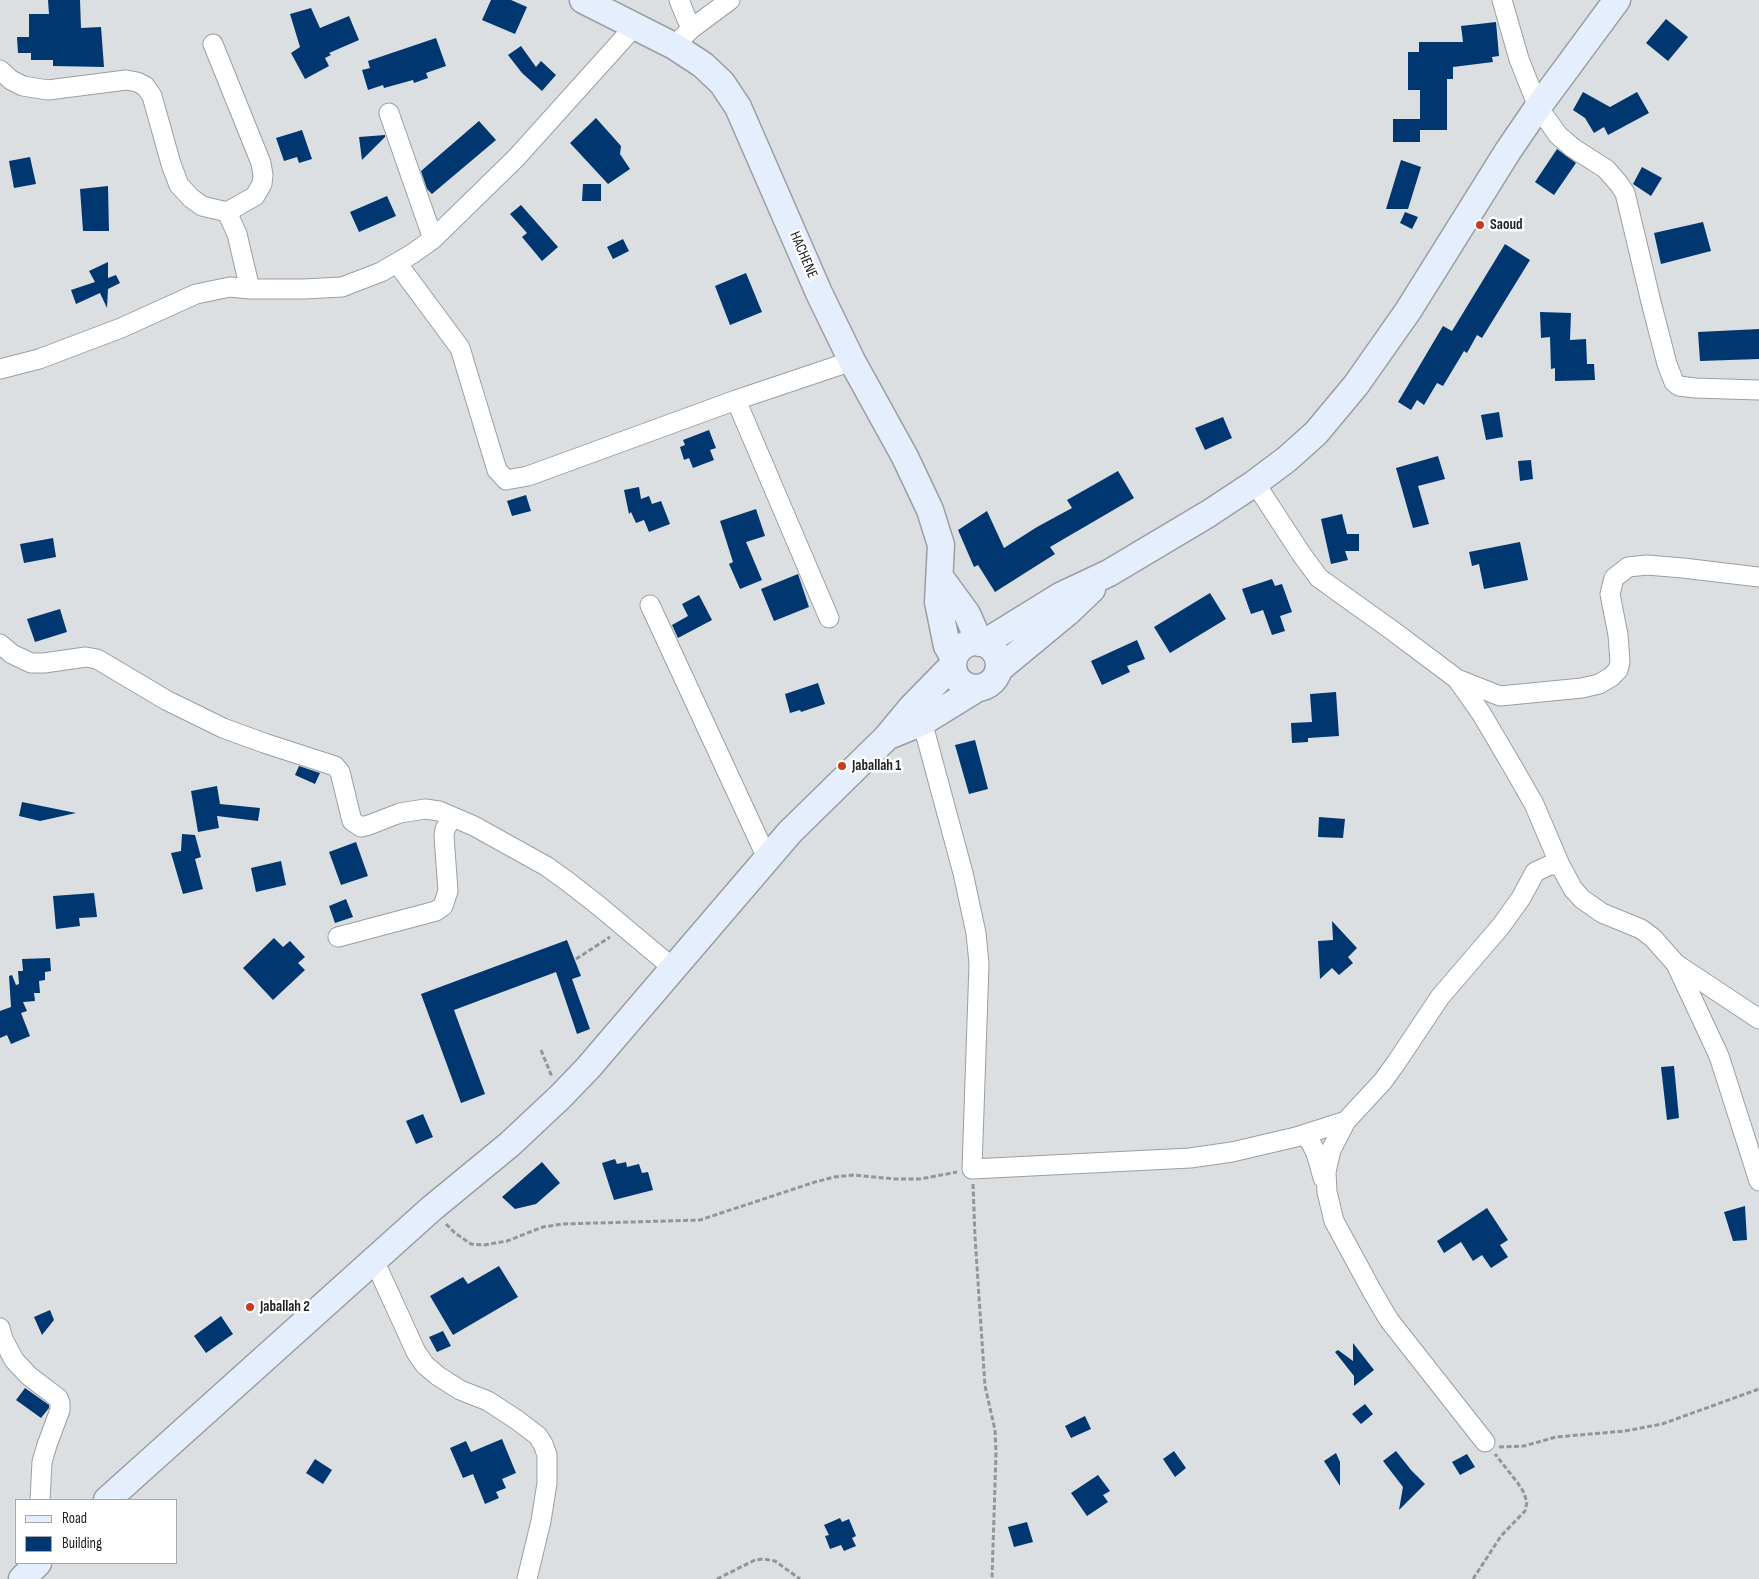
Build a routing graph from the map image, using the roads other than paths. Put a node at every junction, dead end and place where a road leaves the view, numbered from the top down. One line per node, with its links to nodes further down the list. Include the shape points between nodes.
1 (582, 0): 6 (main road, HACHENE)
2 (679, 0): 7 (street)
3 (730, 0): 7 (street)
4 (1502, 0): 10 (street, via 1519,59)
5 (1617, 0): 10 (main road)
6 (634, 27): 7 (main road, HACHENE); 13 (street, via 516,158)
7 (683, 37): 16 (main road, HACHENE, via 738,107)
8 (213, 44): 12 (street, via 261,163 262,174 262,184 255,196)
9 (0, 70): 12 (street, via 23,86 48,90 126,80 145,86 152,96 179,185 202,206)
10 (1538, 107): 18 (street, via 1558,135 1606,170 1624,193 1674,382 1695,388); 20 (main road, via 1408,311 1356,385 1316,433)
11 (389, 113): 13 (street)
12 (227, 212): 15 (street)
13 (433, 239): 14 (street)
14 (397, 263): 15 (street, via 342,287); 19 (street, via 460,348 497,470 506,480 528,476)
15 (250, 289): 17 (street, via 230,287 196,294 48,356)
16 (852, 361): 19 (street); 22 (main road, HACHENE, via 930,510 941,544)
17 (0, 370)
18 (1759, 390)
19 (736, 400): 25 (street)
20 (1255, 483): 21 (main road); 30 (street, via 1319,578)
21 (1109, 574): 26 (main road, via 1060,596); 29 (main road)
22 (940, 576): 26 (main road, via 967,614); 28 (main road, HACHENE, via 938,602)
23 (1759, 577): 30 (street, via 1647,565 1628,567 1614,578 1610,594 1620,662 1618,670 1600,684 1500,696)
24 (650, 605): 35 (street)
25 (829, 618)
26 (982, 643): 28 (main road, via 964,645); 29 (main road, via 998,658)
27 (0, 644): 33 (street, via 12,654 31,662 97,659 166,700 223,728 334,766 340,772 352,821 361,827 410,810 439,811)
28 (953, 662): 31 (main road, via 954,673 963,684); 32 (main road)
29 (998, 669): 31 (main road, via 992,682)
30 (1457, 679): 34 (street, via 1496,737)
31 (978, 688): 32 (main road)
32 (920, 712): 35 (main road, via 886,738); 43 (street, via 963,873 979,964 972,1169 1190,1158 1232,1152)
33 (453, 817): 38 (street, via 445,828 444,836 448,891 443,906); 40 (street, via 546,866)
34 (1543, 826): 36 (street); 37 (street)
35 (767, 858): 40 (main road)
36 (1560, 865): 37 (street, via 1550,865); 39 (street, via 1573,890 1582,899 1602,912 1641,929)
37 (1536, 872): 42 (street, via 1501,926 1440,997 1383,1081)
38 (338, 937)
39 (1676, 964): 41 (street); 44 (street, via 1719,1056)
40 (673, 968): 46 (main road, via 560,1097)
41 (1759, 1019)
42 (1346, 1121): 43 (street); 45 (street, via 1328,1161)
43 (1302, 1135): 45 (street, via 1310,1141 1316,1153)
44 (1759, 1181)
45 (1327, 1192): 48 (street, via 1339,1232 1389,1320)
46 (374, 1260): 50 (main road); 53 (street, via 425,1365 460,1390 488,1401 517,1420 543,1444 547,1455 547,1483)
47 (0, 1328): 49 (street, via 14,1360 60,1403 42,1462)
48 (1485, 1442)
49 (40, 1499)
50 (108, 1499)
51 (37, 1564): 52 (main road)
52 (22, 1579)
53 (527, 1579)

